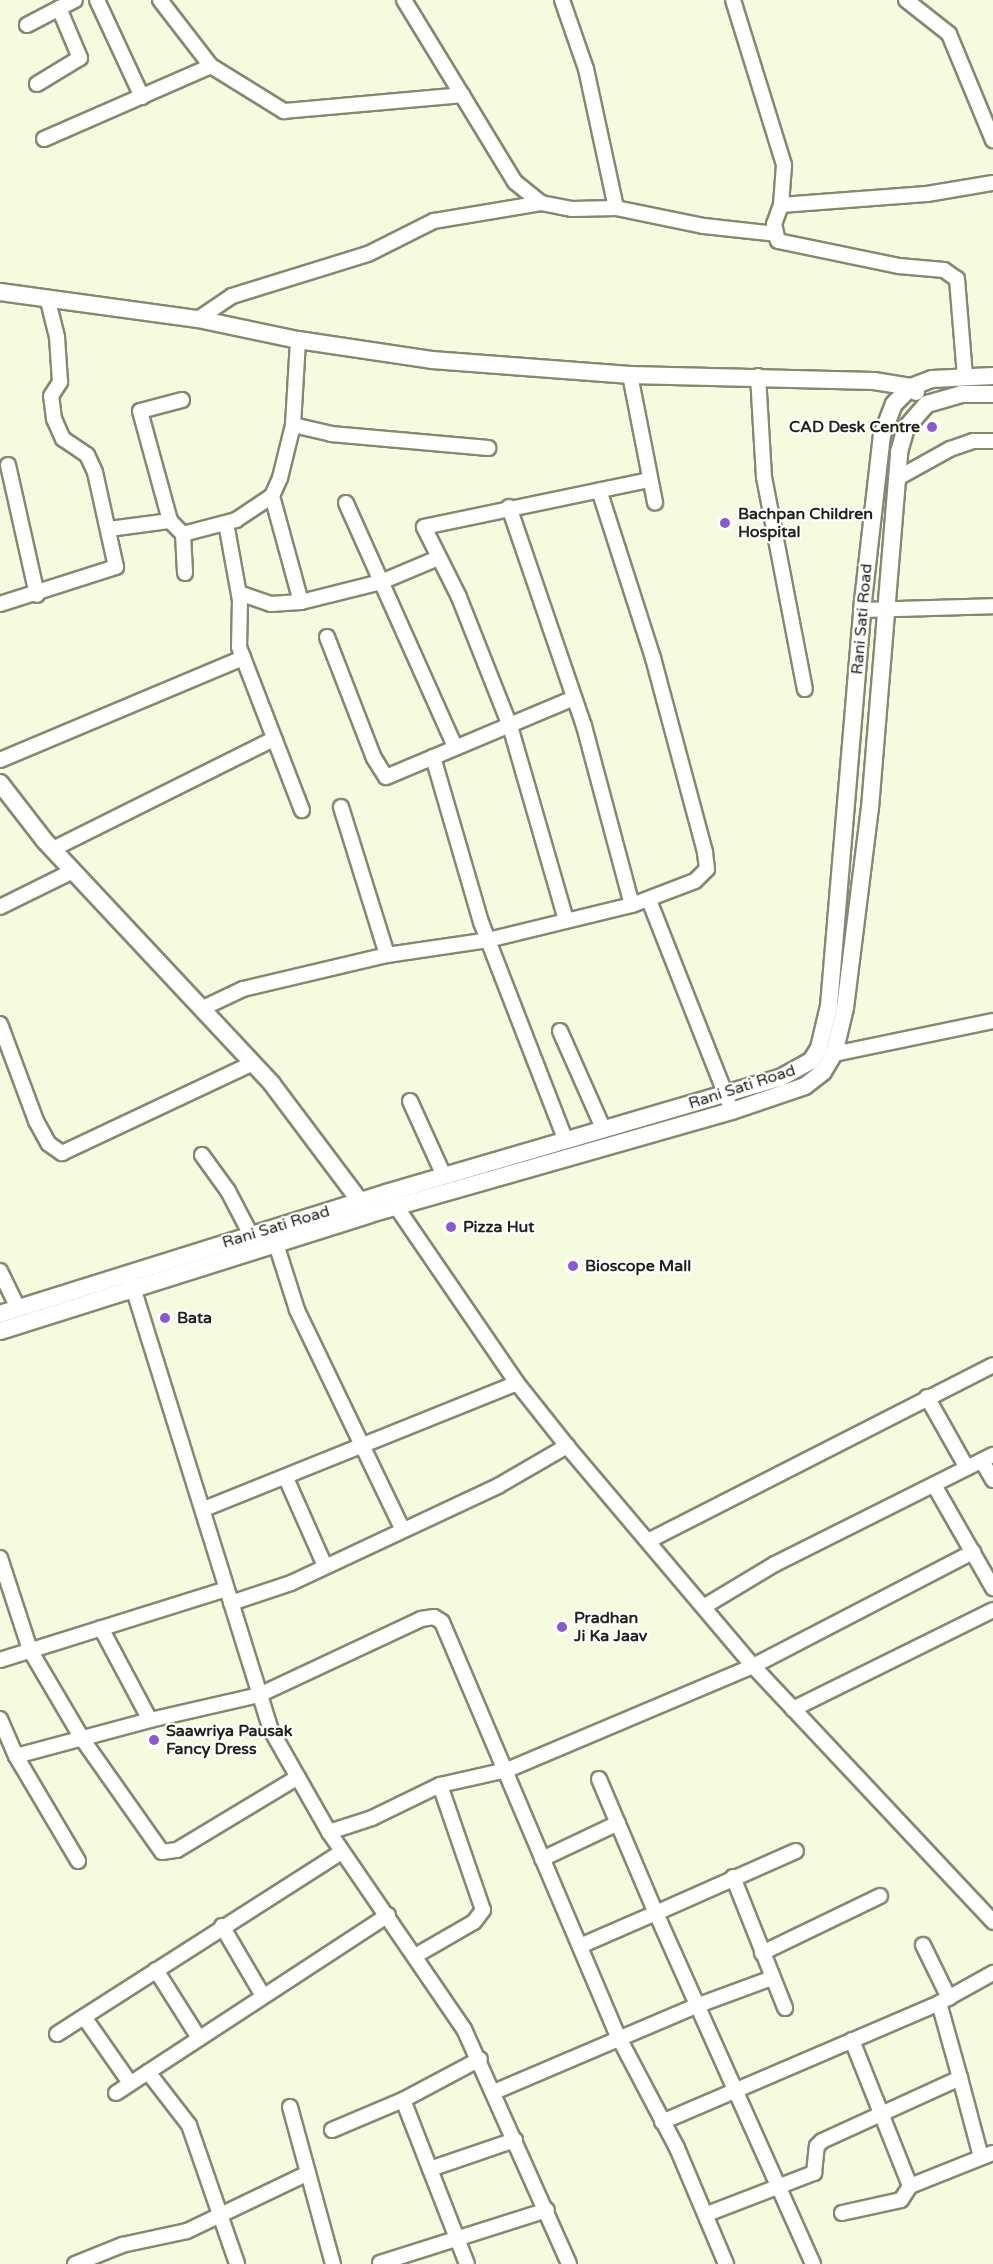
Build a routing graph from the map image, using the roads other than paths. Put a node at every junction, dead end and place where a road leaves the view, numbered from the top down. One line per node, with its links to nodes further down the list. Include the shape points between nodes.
1 (75, 0): 8 (street)
2 (97, 0): 13 (street)
3 (160, 0): 10 (street)
4 (404, 0): 12 (street)
5 (562, 0): 19 (street, via 586,69)
6 (733, 0): 18 (street, via 784,165)
7 (906, 0): 15 (street, via 949,34)
8 (59, 8): 9 (street); 11 (street, via 80,58)
9 (27, 25)
10 (211, 66): 12 (street, via 258,98 292,112); 13 (street)
11 (37, 84)
12 (462, 95): 17 (street, via 515,182)
13 (142, 97): 14 (street)
14 (44, 139)
15 (993, 140)
16 (993, 183): 18 (street, via 927,194)
17 (541, 203): 19 (street, via 572,209); 23 (street, via 434,221 368,254 232,296)
18 (781, 205): 20 (street, via 775,215)
19 (616, 208): 20 (street, via 704,226)
20 (777, 234): 28 (street, via 778,241 899,266 944,270 957,279)
21 (0, 292): 22 (street)
22 (48, 300): 23 (street); 46 (street, via 57,337 60,382 51,396 54,418 63,439 87,455)
23 (198, 319): 24 (street)
24 (298, 340): 25 (street, via 432,360); 33 (street)
25 (630, 375): 26 (street); 38 (street)
26 (758, 376): 29 (street); 60 (street, via 764,477)
27 (993, 376): 28 (street)
28 (965, 377): 29 (street, via 932,379)
29 (910, 387): 32 (street); 57 (street, Rani Sati Road, via 894,404 882,435)
30 (993, 394): 32 (street, via 961,394)
31 (182, 400): 44 (street, via 140,411)
32 (927, 404): 37 (street, via 906,428)
33 (293, 425): 35 (street, via 331,434); 40 (street)
34 (993, 441): 37 (street, via 973,441 950,449)
35 (488, 448)
36 (8, 465): 52 (street)
37 (896, 478): 56 (street)
38 (648, 480): 39 (street); 42 (street)
39 (598, 490): 43 (street); 72 (street, via 653,658 705,852 707,869 695,881)
40 (272, 496): 45 (street); 53 (street)
41 (346, 503): 50 (street)
42 (655, 503)
43 (509, 507): 48 (street, via 423,527); 61 (street)
44 (170, 521): 46 (street); 47 (street)
45 (226, 523): 47 (street); 51 (street)
46 (109, 529): 52 (street, via 116,567)
47 (183, 534): 49 (street)
48 (438, 558): 50 (street); 62 (street, via 459,597)
49 (185, 573)
50 (381, 582): 53 (street); 64 (street)
51 (239, 594): 53 (street, via 271,604); 59 (street, via 238,640)
52 (37, 595): 54 (street)
53 (301, 602)
54 (0, 604)
55 (993, 606): 56 (street)
56 (885, 609): 57 (street); 78 (street, via 870,808)
57 (862, 610): 78 (street, Rani Sati Road)
58 (327, 637): 65 (street, via 382,775 391,777)
59 (243, 658): 63 (street); 66 (street)
60 (805, 689)
61 (574, 698): 62 (street); 73 (street, via 610,811)
62 (509, 723): 64 (street); 75 (street)
63 (274, 739): 69 (street); 70 (street)
64 (455, 747): 65 (street)
65 (433, 757): 76 (street)
66 (0, 759)
67 (0, 783): 70 (street)
68 (342, 807): 77 (street)
69 (302, 810)
70 (53, 849): 71 (street)
71 (73, 871): 74 (street); 79 (street)
72 (649, 900): 73 (street); 85 (street)
73 (632, 905): 75 (street)
74 (0, 907)
75 (566, 920): 76 (street)
76 (488, 940): 77 (street); 89 (street)
77 (387, 956): 79 (street, via 243,989)
78 (837, 1007): 83 (street); 85 (street, Rani Sati Road, via 811,1061 797,1072)
79 (203, 1008): 84 (street)
80 (993, 1021): 83 (street)
81 (1, 1028): 84 (street, via 36,1120 49,1144 62,1153)
82 (560, 1031): 88 (street)
83 (834, 1054): 87 (street, via 823,1072 805,1086)
84 (253, 1063): 93 (street)
85 (725, 1094): 87 (street); 88 (street, Rani Sati Road)
86 (410, 1101): 91 (street)
87 (732, 1111): 92 (street)
88 (603, 1128): 89 (street, Rani Sati Road)
89 (565, 1139): 91 (street, Rani Sati Road)
90 (202, 1155): 94 (street, via 228,1191)
91 (444, 1176): 92 (street, Rani Sati Road)
92 (391, 1200): 93 (street); 102 (street)
93 (365, 1208): 94 (street, Rani Sati Road); 95 (street)
94 (251, 1235): 97 (street, Rani Sati Road)
95 (276, 1244): 97 (street); 104 (street, via 297,1310)
96 (0, 1271): 98 (street)
97 (131, 1281): 98 (street, Rani Sati Road); 100 (street); 111 (street)
98 (18, 1308): 99 (street, Rani Sati Road)
99 (0, 1314)
100 (0, 1331)
101 (993, 1365): 103 (street)
102 (517, 1383): 104 (street); 105 (street)
103 (927, 1397): 107 (street); 113 (street)
104 (364, 1446): 108 (street); 112 (street)
105 (567, 1446): 112 (street, via 498,1486); 113 (street)
106 (988, 1458): 107 (street); 109 (street)
107 (967, 1468): 110 (street)
108 (286, 1478): 111 (street); 116 (street)
109 (993, 1480)
110 (934, 1485): 114 (street); 120 (street, via 775,1564)
111 (204, 1509): 118 (street)
112 (402, 1530): 116 (street)
113 (648, 1541): 120 (street)
114 (973, 1552): 117 (street); 125 (street)
115 (0, 1558): 123 (street)
116 (325, 1566): 119 (street)
117 (993, 1588)
118 (226, 1589): 119 (street); 122 (street)
119 (231, 1603): 126 (street)
120 (705, 1606): 125 (street)
121 (993, 1610): 127 (street)
122 (101, 1628): 123 (street); 129 (street)
123 (30, 1650): 124 (street); 130 (street)
124 (0, 1660)
125 (753, 1666): 127 (street); 132 (street)
126 (259, 1695): 129 (street); 132 (street, via 421,1619 434,1617 442,1622); 133 (street, via 271,1730)
127 (793, 1709): 146 (street)
128 (0, 1719): 131 (street)
129 (150, 1720): 130 (street)
130 (83, 1740): 131 (street); 133 (street, via 154,1845 171,1854)
131 (16, 1756): 141 (street)
132 (507, 1770): 135 (street); 140 (street)
133 (298, 1777): 137 (street)
134 (599, 1779): 136 (street)
135 (440, 1785): 137 (street, via 372,1818); 151 (street, via 483,1910 474,1923)
136 (618, 1823): 140 (street); 144 (street)
137 (329, 1832): 139 (street)
138 (796, 1851): 142 (street)
139 (342, 1852): 145 (street); 147 (street)
140 (542, 1858): 148 (street)
141 (78, 1861)
142 (733, 1877): 144 (street); 150 (street)
143 (880, 1896): 150 (street)
144 (656, 1913): 148 (street); 157 (street)
145 (388, 1915): 151 (street); 155 (street)
146 (993, 1922)
147 (222, 1926): 152 (street); 155 (street)
148 (580, 1946): 162 (street)
149 (923, 1946): 156 (street)
150 (762, 1953): 154 (street)
151 (416, 1956): 164 (street)
152 (156, 1970): 159 (street); 161 (street)
153 (993, 1973): 156 (street)
154 (772, 1978): 157 (street); 158 (street)
155 (263, 1996): 161 (street)
156 (944, 2001): 163 (street); 166 (street)
157 (696, 2006): 162 (street); 168 (street)
158 (785, 2008)
159 (84, 2017): 160 (street); 167 (street)
160 (57, 2034)
161 (199, 2038): 165 (street)
162 (619, 2038): 170 (street); 174 (street)
163 (852, 2040): 168 (street); 173 (street)
164 (480, 2059): 170 (street); 171 (street)
165 (148, 2072): 167 (street); 184 (street, via 189,2125)
166 (960, 2078): 173 (street, via 916,2095); 177 (street)
167 (130, 2083): 169 (street)
168 (738, 2091): 174 (street); 180 (street)
169 (116, 2092)
170 (494, 2092): 176 (street)
171 (403, 2100): 175 (street); 178 (street)
172 (290, 2107): 179 (street)
173 (882, 2115): 180 (street, via 822,2141 817,2146 814,2173); 181 (street)
174 (662, 2122): 185 (street)
175 (332, 2130)
176 (515, 2140): 178 (street); 182 (street)
177 (987, 2155): 181 (street)
178 (430, 2169): 186 (street)
179 (308, 2173): 184 (street); 190 (street)
180 (780, 2186): 185 (street); 194 (street)
181 (910, 2187): 183 (street, via 901,2200)
182 (547, 2210): 186 (street); 192 (street)
183 (842, 2213)
184 (220, 2214): 188 (street, via 186,2230 122,2245); 189 (street)
185 (707, 2214): 193 (street)
186 (459, 2241): 187 (street); 191 (street)
187 (380, 2263)
188 (75, 2264)
189 (237, 2264)
190 (333, 2264)
191 (467, 2264)
192 (569, 2264)
193 (726, 2264)
194 (813, 2264)

